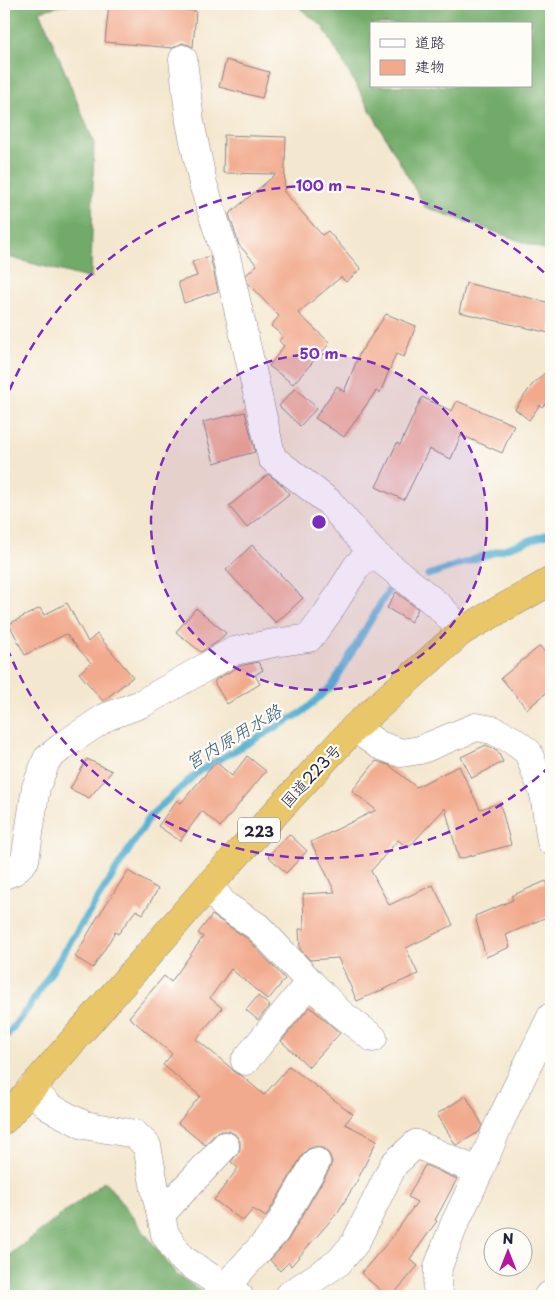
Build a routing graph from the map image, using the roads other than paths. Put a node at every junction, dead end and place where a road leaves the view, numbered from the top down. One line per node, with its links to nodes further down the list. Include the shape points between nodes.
1 (183, 59): 2 (street, via 190,122 203,184 226,256 272,458 329,502)
2 (372, 552): 4 (street, via 440,607); 7 (street, via 357,566 309,638 234,651 141,704 106,717 47,759 36,787 25,860 14,872)
3 (551, 581): 4 (highway, 国道223号 / 223)
4 (462, 631): 5 (highway, 国道223号 / 223)
5 (354, 728): 6 (street, via 401,753 420,750 476,727 492,730 512,740 528,752 544,794); 8 (highway, 国道223号 / 223)
6 (551, 841)
7 (4, 875)
8 (208, 885): 9 (street, via 224,905 258,927); 13 (highway, 国道223号 / 223)
9 (310, 982): 11 (street, via 340,1013); 12 (street)
10 (551, 1018): 17 (street)
11 (373, 1038)
12 (245, 1061)
13 (31, 1088): 14 (highway, 国道223号 / 223); 18 (street, via 49,1107 84,1125 135,1134 148,1146)
14 (4, 1120)
15 (225, 1146): 18 (street)
16 (316, 1162): 19 (street, via 275,1232)
17 (479, 1172): 21 (street, via 416,1144 394,1164 354,1243 339,1262); 22 (street, via 438,1267)
18 (162, 1214): 19 (street, via 165,1234 181,1258)
19 (232, 1292)
20 (551, 1295): 23 (street)
21 (288, 1296)
22 (440, 1296)
23 (548, 1296)

